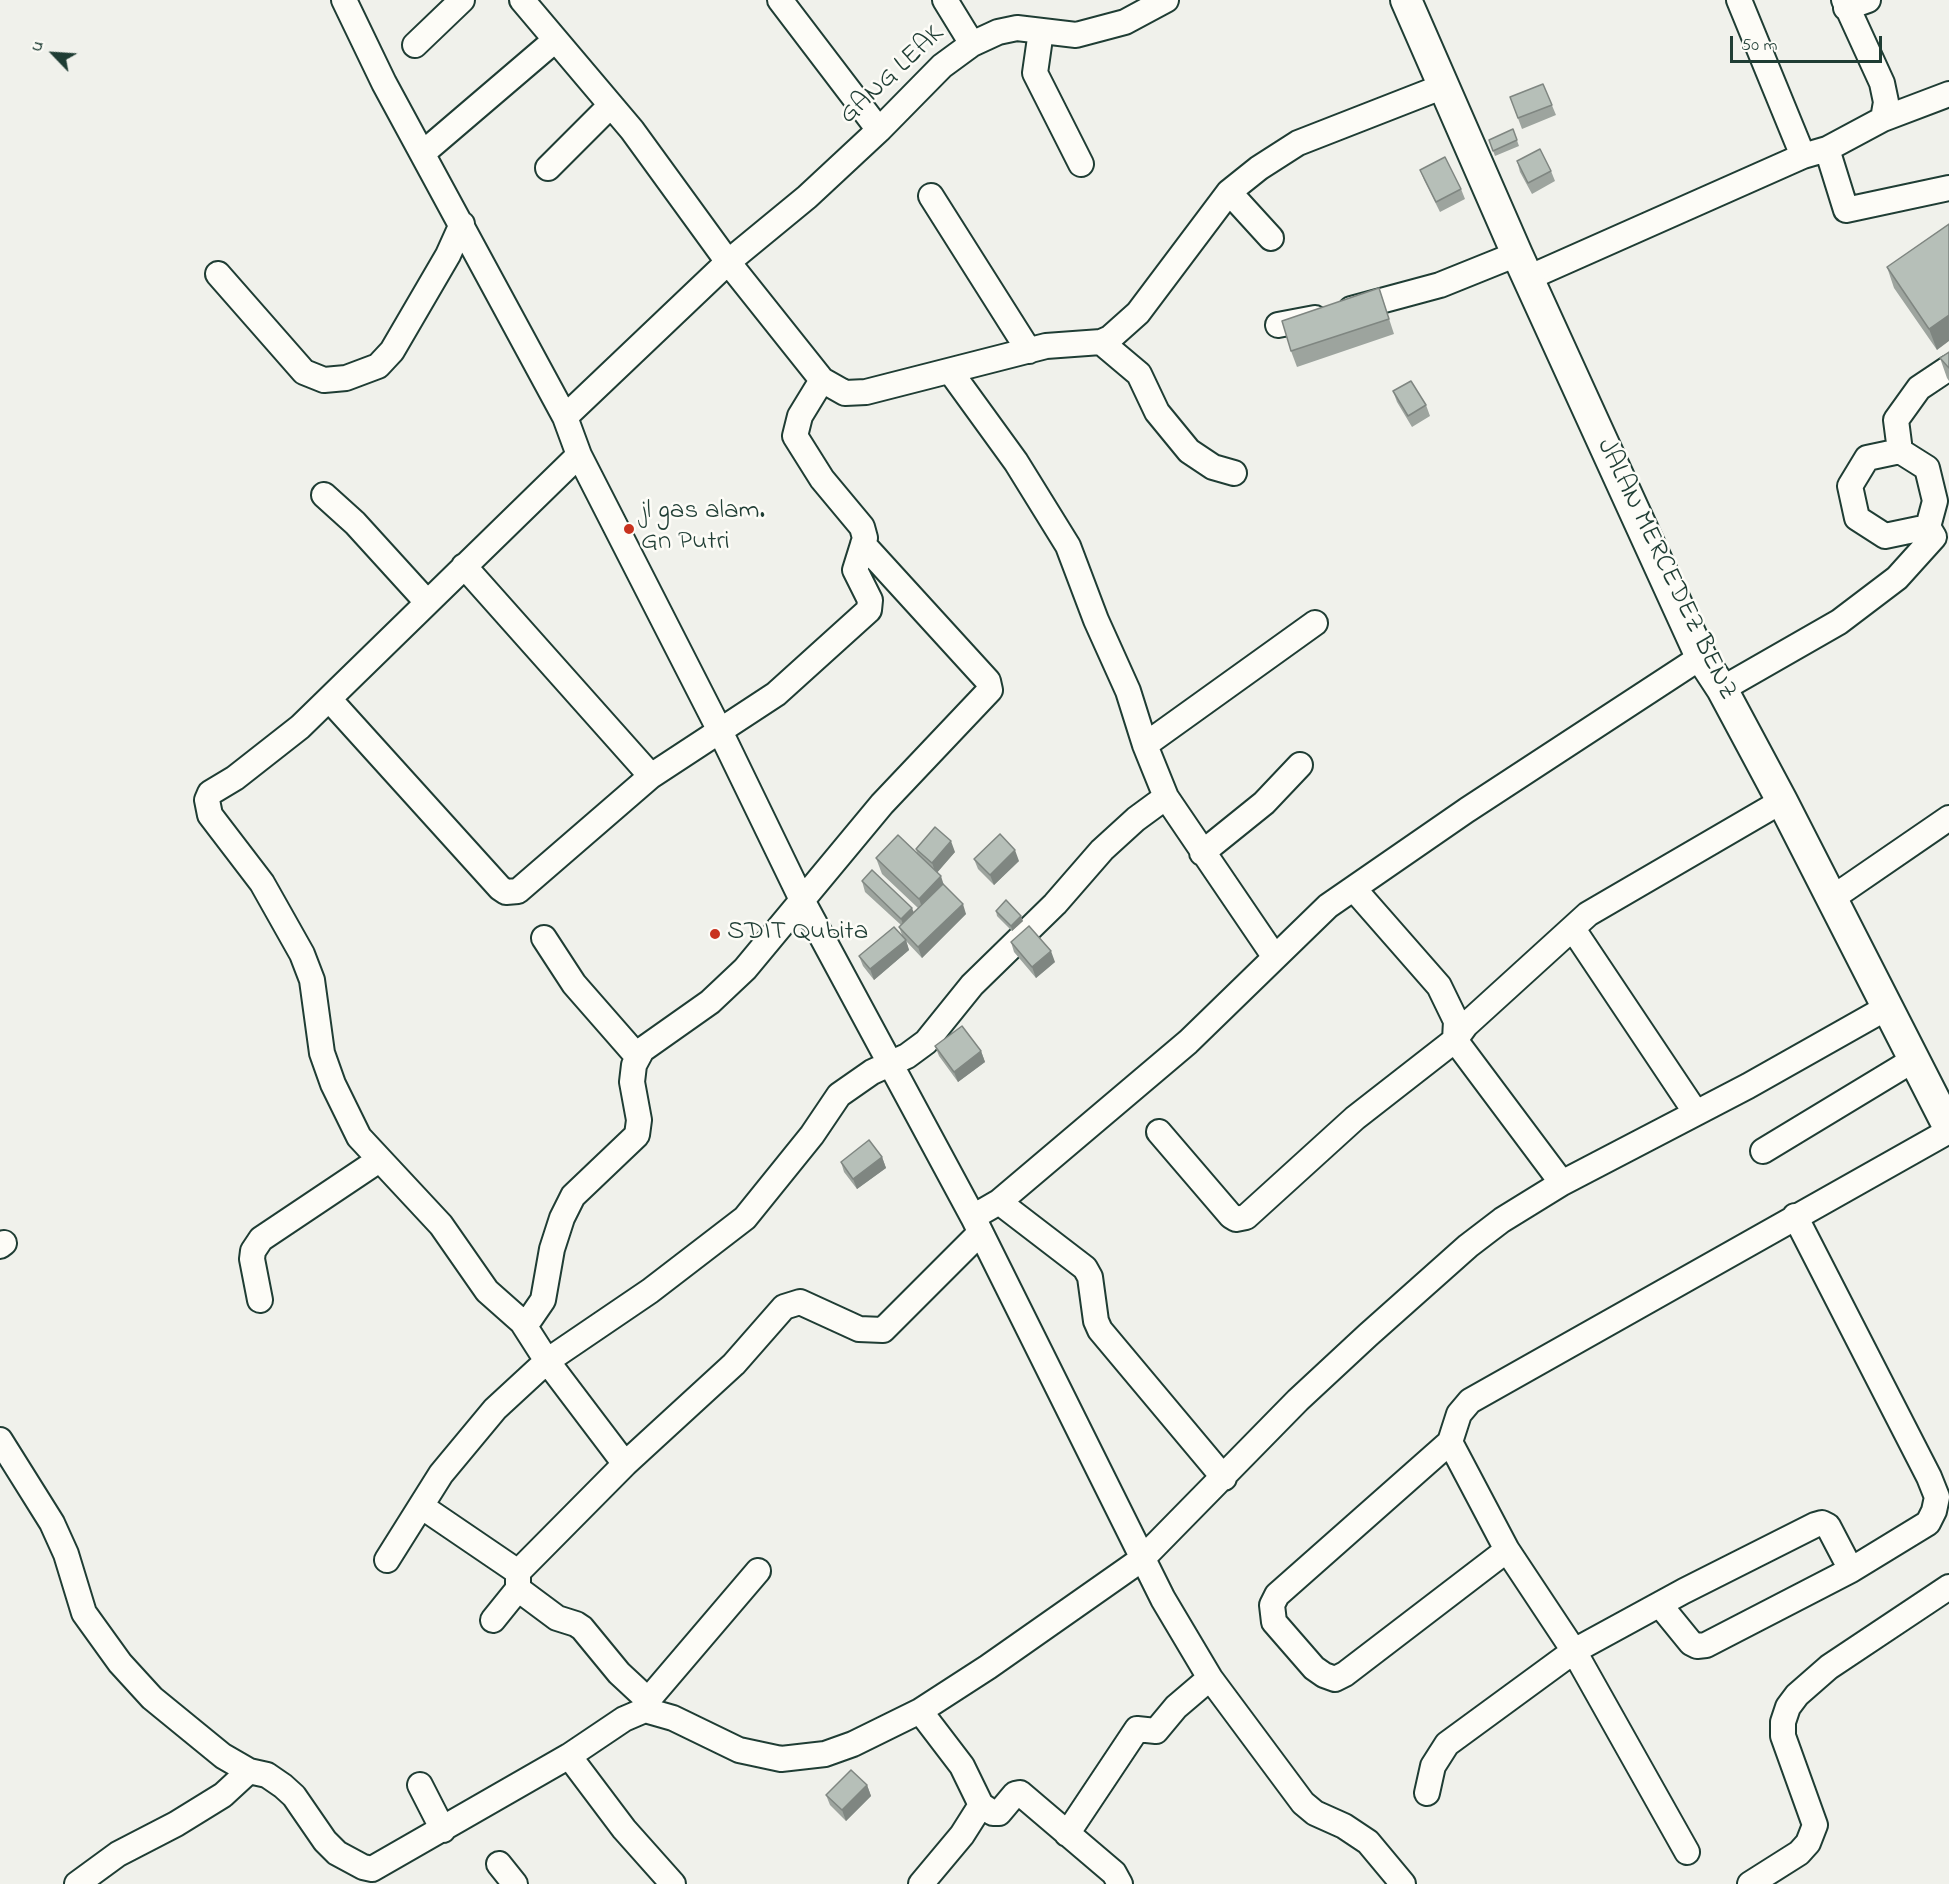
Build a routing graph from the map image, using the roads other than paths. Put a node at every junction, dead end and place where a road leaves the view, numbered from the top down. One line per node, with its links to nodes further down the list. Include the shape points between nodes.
1 (345, 0): 20 (street)
2 (462, 0): 13 (street)
3 (522, 0): 11 (street)
4 (780, 0): 18 (street)
5 (945, 0): 12 (street)
6 (1166, 0): 10 (street, GANG LEAK, via 1125,22 1077,35)
7 (1406, 0): 14 (main road, JALAN MERCEDEZ BENZ)
8 (1739, 0): 21 (street)
9 (1853, 2): 17 (street, via 1882,83 1886,102)
10 (1041, 31): 12 (street, GANG LEAK, via 1017,28); 22 (street, via 1035,73)
11 (554, 41): 16 (street); 20 (street)
12 (972, 44): 18 (street, GANG LEAK, via 942,66)
13 (415, 45)
14 (1444, 86): 25 (street, via 1298,143); 30 (main road, JALAN MERCEDEZ BENZ)
15 (1949, 94): 17 (street)
16 (610, 106): 23 (street); 29 (street, via 632,130)
17 (1882, 119): 19 (street)
18 (879, 130): 29 (street, GANG LEAK, via 807,197)
19 (1827, 149): 21 (street); 24 (street, via 1846,210)
20 (423, 153): 27 (street)
21 (1803, 156): 30 (street)
22 (1082, 164)
23 (548, 168)
24 (1949, 188)
25 (1229, 192): 28 (street); 33 (street, via 1138,313 1119,332)
26 (931, 196): 34 (street)
27 (462, 224): 31 (street, via 443,265 392,351 378,366 346,378 324,380 304,372); 38 (street)
28 (1271, 238)
29 (728, 262): 37 (street); 38 (street, GANG LEAK)
30 (1522, 266): 32 (street, via 1471,273 1410,294); 48 (main road, JALAN MERCEDEZ BENZ)
31 (218, 274)
32 (1278, 325)
33 (1101, 342): 34 (street, via 1066,343); 41 (street, via 1139,374 1157,412 1189,451 1213,467)
34 (1029, 351): 36 (street)
35 (1949, 368): 39 (street, via 1919,388 1896,420)
36 (950, 371): 37 (street, via 854,393 838,391); 52 (street, via 1016,462 1068,546 1128,691)
37 (822, 380): 44 (street, via 800,416 795,436 822,479 860,520)
38 (565, 417): 40 (street)
39 (1900, 451): 43 (street, via 1928,468); 43 (street, via 1867,458 1850,486 1857,518 1885,536)
40 (579, 455): 45 (street); 51 (street)
41 (1234, 472)
42 (324, 495): 46 (street)
43 (1937, 533): 49 (street, via 1897,578 1839,622)
44 (863, 544): 51 (street, via 855,570 871,606 866,615 776,694); 61 (street, via 988,681 990,690 882,804)
45 (464, 566): 46 (street); 54 (street)
46 (426, 601): 50 (street)
47 (1315, 623): 52 (street)
48 (1701, 657): 49 (main road, JALAN MERCEDEZ BENZ); 59 (street)
49 (1722, 689): 56 (main road, JALAN MERCEDEZ BENZ)
50 (329, 699): 54 (street, via 412,794 506,892 526,886); 75 (street, via 260,759 210,793 207,807 262,883 296,941 312,980 319,1038 328,1070 359,1137)
51 (720, 732): 54 (street); 61 (street)
52 (1145, 745): 55 (street)
53 (1299, 765): 58 (street, via 1264,803)
54 (651, 776)
55 (1166, 797): 58 (street); 69 (street, via 1102,850 1055,904 972,985 926,1042)
56 (1782, 801): 60 (main road, JALAN MERCEDEZ BENZ); 62 (street, via 1609,902)
57 (1949, 818): 60 (street)
58 (1202, 853): 64 (street)
59 (1354, 889): 64 (street, via 1328,906); 66 (street, via 1439,986 1456,1021)
60 (1831, 899): 65 (main road, JALAN MERCEDEZ BENZ)
61 (802, 900): 67 (street, via 727,987 692,1016 651,1041); 69 (street)
62 (1574, 929): 66 (street, via 1466,1025); 71 (street)
63 (544, 938): 67 (street, via 574,984)
64 (1274, 957): 77 (street, via 1188,1042)
65 (1888, 1007): 68 (main road, JALAN MERCEDEZ BENZ); 71 (street)
66 (1455, 1040): 73 (street, via 1355,1118 1242,1218 1231,1216); 76 (street)
67 (637, 1056): 81 (street, via 632,1082 639,1120 637,1135 573,1196 555,1241 543,1300)
68 (1915, 1059): 70 (main road, JALAN MERCEDEZ BENZ); 74 (street)
69 (892, 1063): 79 (street); 82 (street, via 838,1095 812,1135 745,1218 650,1292)
70 (1941, 1094): 72 (main road, JALAN MERCEDEZ BENZ)
71 (1696, 1113): 76 (street)
72 (1949, 1130): 78 (street)
73 (1159, 1132)
74 (1763, 1151)
75 (380, 1160): 80 (street, via 261,1239 252,1259); 81 (street, via 441,1225 487,1292)
76 (1562, 1183): 86 (street, via 1502,1220 1435,1274 1298,1400)
77 (999, 1202): 79 (street); 86 (street, via 1085,1268 1100,1330)
78 (1795, 1216): 84 (street, via 1470,1401 1459,1414); 91 (street, via 1896,1409 1937,1497 1928,1523)
79 (976, 1225): 85 (street, via 883,1330 859,1329 800,1302 784,1307 734,1364); 89 (street)
80 (260, 1300)
81 (522, 1323): 82 (street)
82 (547, 1361): 85 (street); 87 (street, via 480,1425)
83 (0, 1440): 102 (street, via 52,1523 94,1630 152,1698 223,1756)
84 (1450, 1442): 88 (street); 88 (street, via 1290,1582 1272,1605 1274,1622 1314,1668 1335,1679)
85 (626, 1464): 93 (street)
86 (1224, 1478): 89 (street)
87 (421, 1506): 90 (street); 93 (street)
88 (1507, 1550): 97 (street)
89 (1142, 1559): 98 (street); 100 (street)
90 (387, 1560)
91 (1851, 1570): 95 (street, via 1706,1645 1690,1643); 95 (street, via 1828,1526 1822,1523)
92 (758, 1571): 99 (street)
93 (518, 1581): 96 (street); 99 (street, via 557,1618 582,1628)
94 (1949, 1587): 117 (street, via 1829,1667 1788,1707 1783,1736 1815,1825 1799,1853)
95 (1660, 1605): 97 (street)
96 (493, 1620)
97 (1574, 1651): 104 (street, via 1447,1744 1433,1766); 108 (street)
98 (1210, 1678): 107 (street, via 1154,1732 1137,1729); 116 (street, via 1303,1803 1368,1842)
99 (646, 1705): 100 (street, via 739,1750 781,1759 825,1754); 101 (street)
100 (920, 1711): 105 (street, via 962,1766)
101 (569, 1756): 106 (street); 113 (street, via 624,1829)
102 (249, 1771): 110 (street, via 267,1775 283,1786 324,1841); 111 (street, via 224,1795 118,1854)
103 (420, 1785): 106 (street)
104 (1427, 1793)
105 (981, 1805): 107 (street, via 993,1814 999,1813 1020,1793); 114 (street, via 963,1835)
106 (443, 1830): 110 (street)
107 (1068, 1834): 115 (street, via 1114,1873)
108 (1687, 1852)
109 (499, 1864): 112 (street)
110 (373, 1876)
111 (85, 1881)
112 (515, 1884)
113 (673, 1884)
114 (921, 1884)
115 (1120, 1884)
116 (1403, 1884)
117 (1750, 1884)

